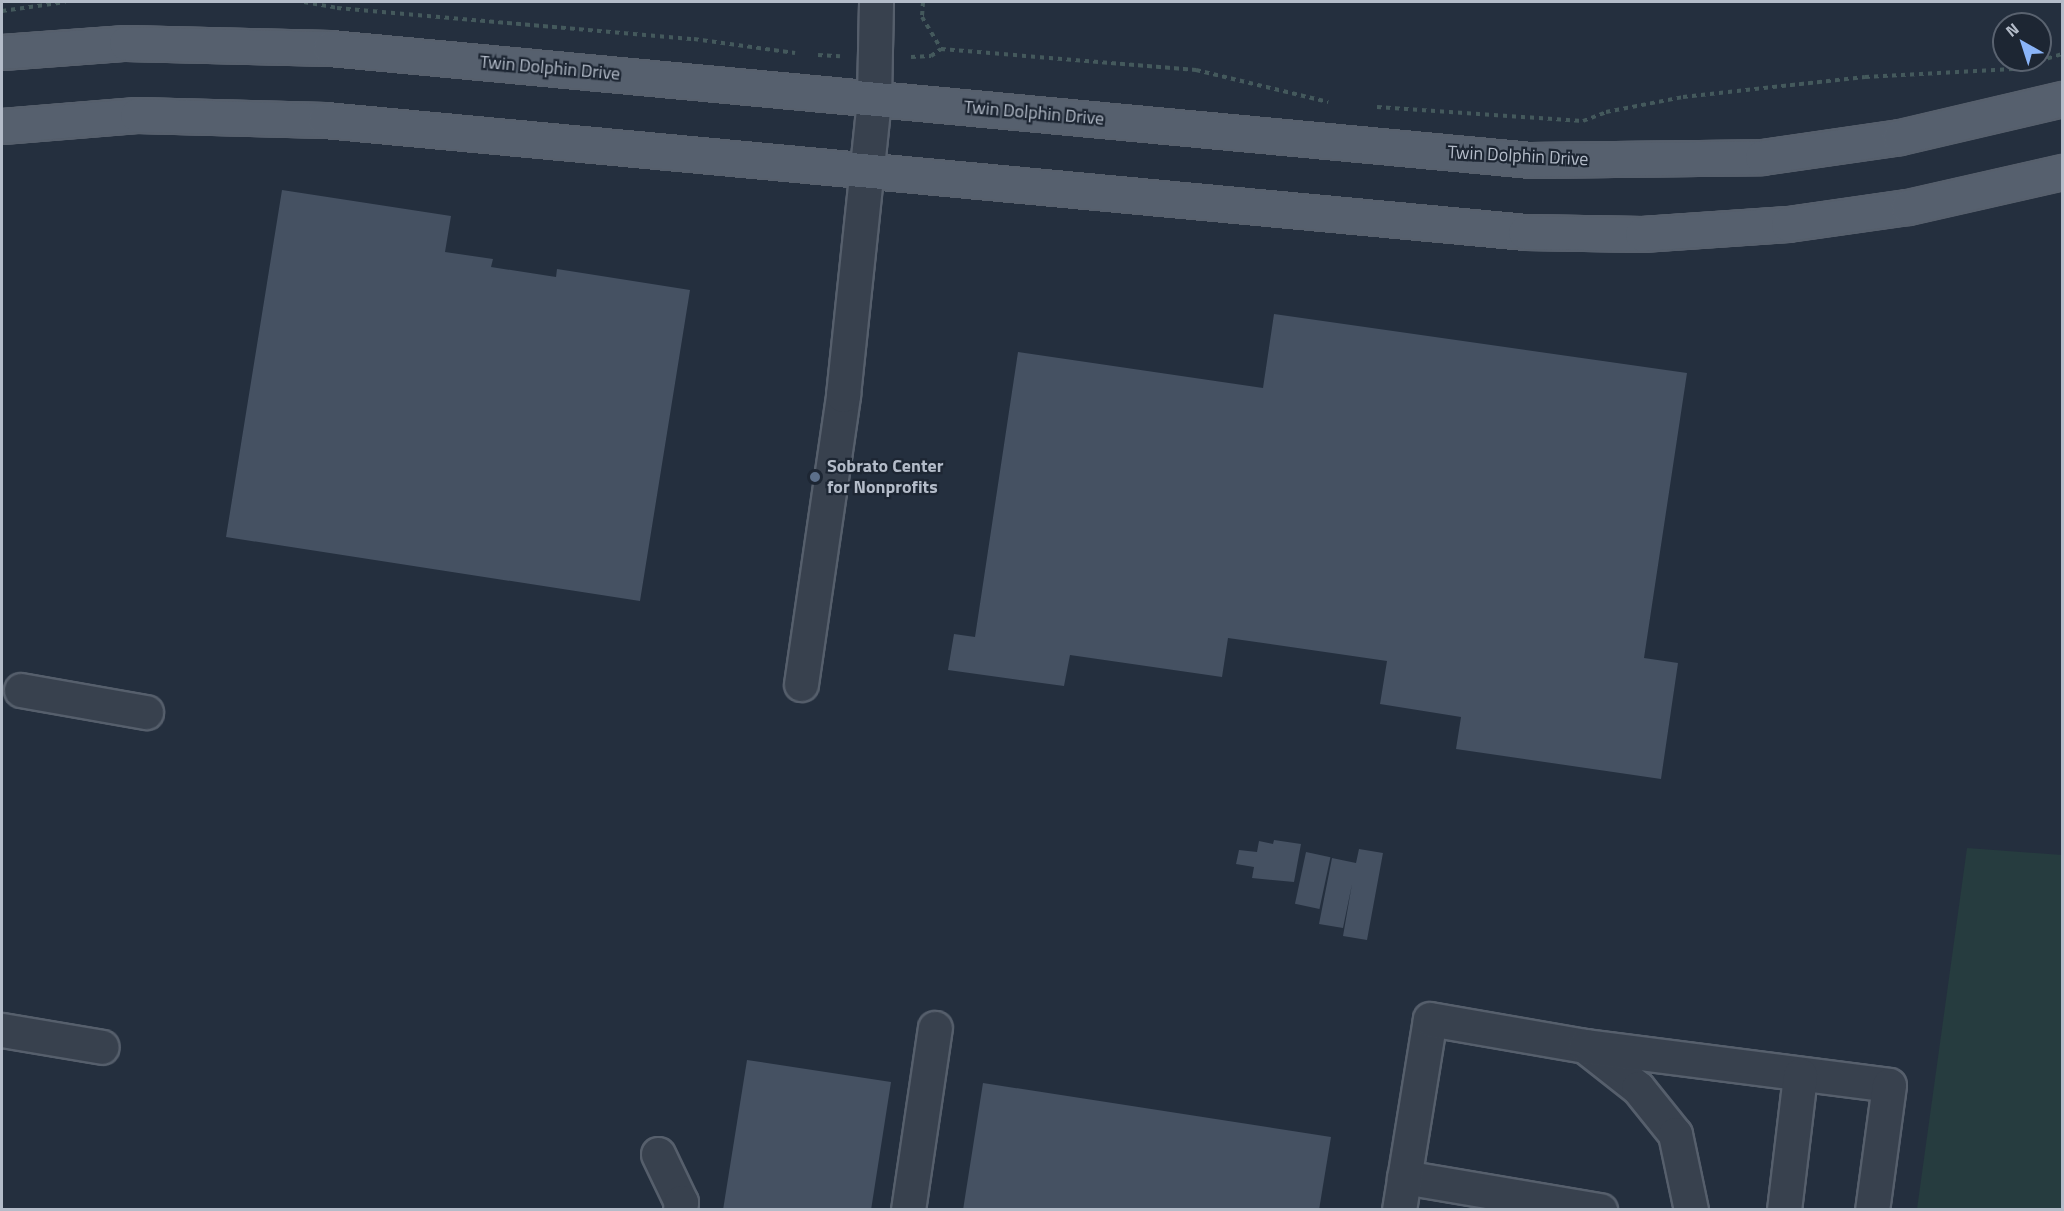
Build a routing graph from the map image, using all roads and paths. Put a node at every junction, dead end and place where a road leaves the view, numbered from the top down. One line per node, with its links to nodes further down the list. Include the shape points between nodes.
1 (65, 2): 5 (path)
2 (304, 2): 8 (path, via 337,9 694,39)
3 (876, 2): 11 (lane)
4 (923, 2): 6 (path, via 922,17)
5 (2, 11)
6 (941, 49): 10 (path); 13 (path, via 1196,70)
7 (2, 52): 11 (main road, Twin Dolphin Drive, via 126,43 330,48)
8 (806, 54)
9 (2062, 54): 14 (path, via 2013,69 1865,77 1683,97 1606,112 1583,121)
10 (931, 56)
11 (874, 98): 12 (main road, Twin Dolphin Drive, via 1530,160 1625,161 1762,157 1900,137); 16 (lane)
12 (2062, 99)
13 (1330, 102)
14 (1365, 106)
15 (2, 126): 16 (main road, via 137,116 325,120)
16 (866, 170): 17 (main road, via 1525,232 1642,234 1788,224 1908,207); 18 (lane, via 843,395)
17 (2062, 172)
18 (801, 684)
19 (21, 690): 20 (lane)
20 (146, 712)
21 (935, 1028): 30 (lane)
22 (2, 1030): 24 (lane)
23 (1585, 1046): 25 (lane); 27 (lane, via 1430,1018); 33 (lane, via 1638,1088 1675,1134)
24 (102, 1047)
25 (1800, 1075): 34 (lane); 35 (lane, via 1889,1086)
26 (658, 1154): 29 (lane, via 681,1202)
27 (1404, 1177): 28 (lane); 31 (lane)
28 (1519, 1203): 32 (lane)
29 (680, 1209)
30 (908, 1209)
31 (1399, 1209)
32 (1600, 1209)
33 (1691, 1209)
34 (1784, 1209)
35 (1872, 1209)

